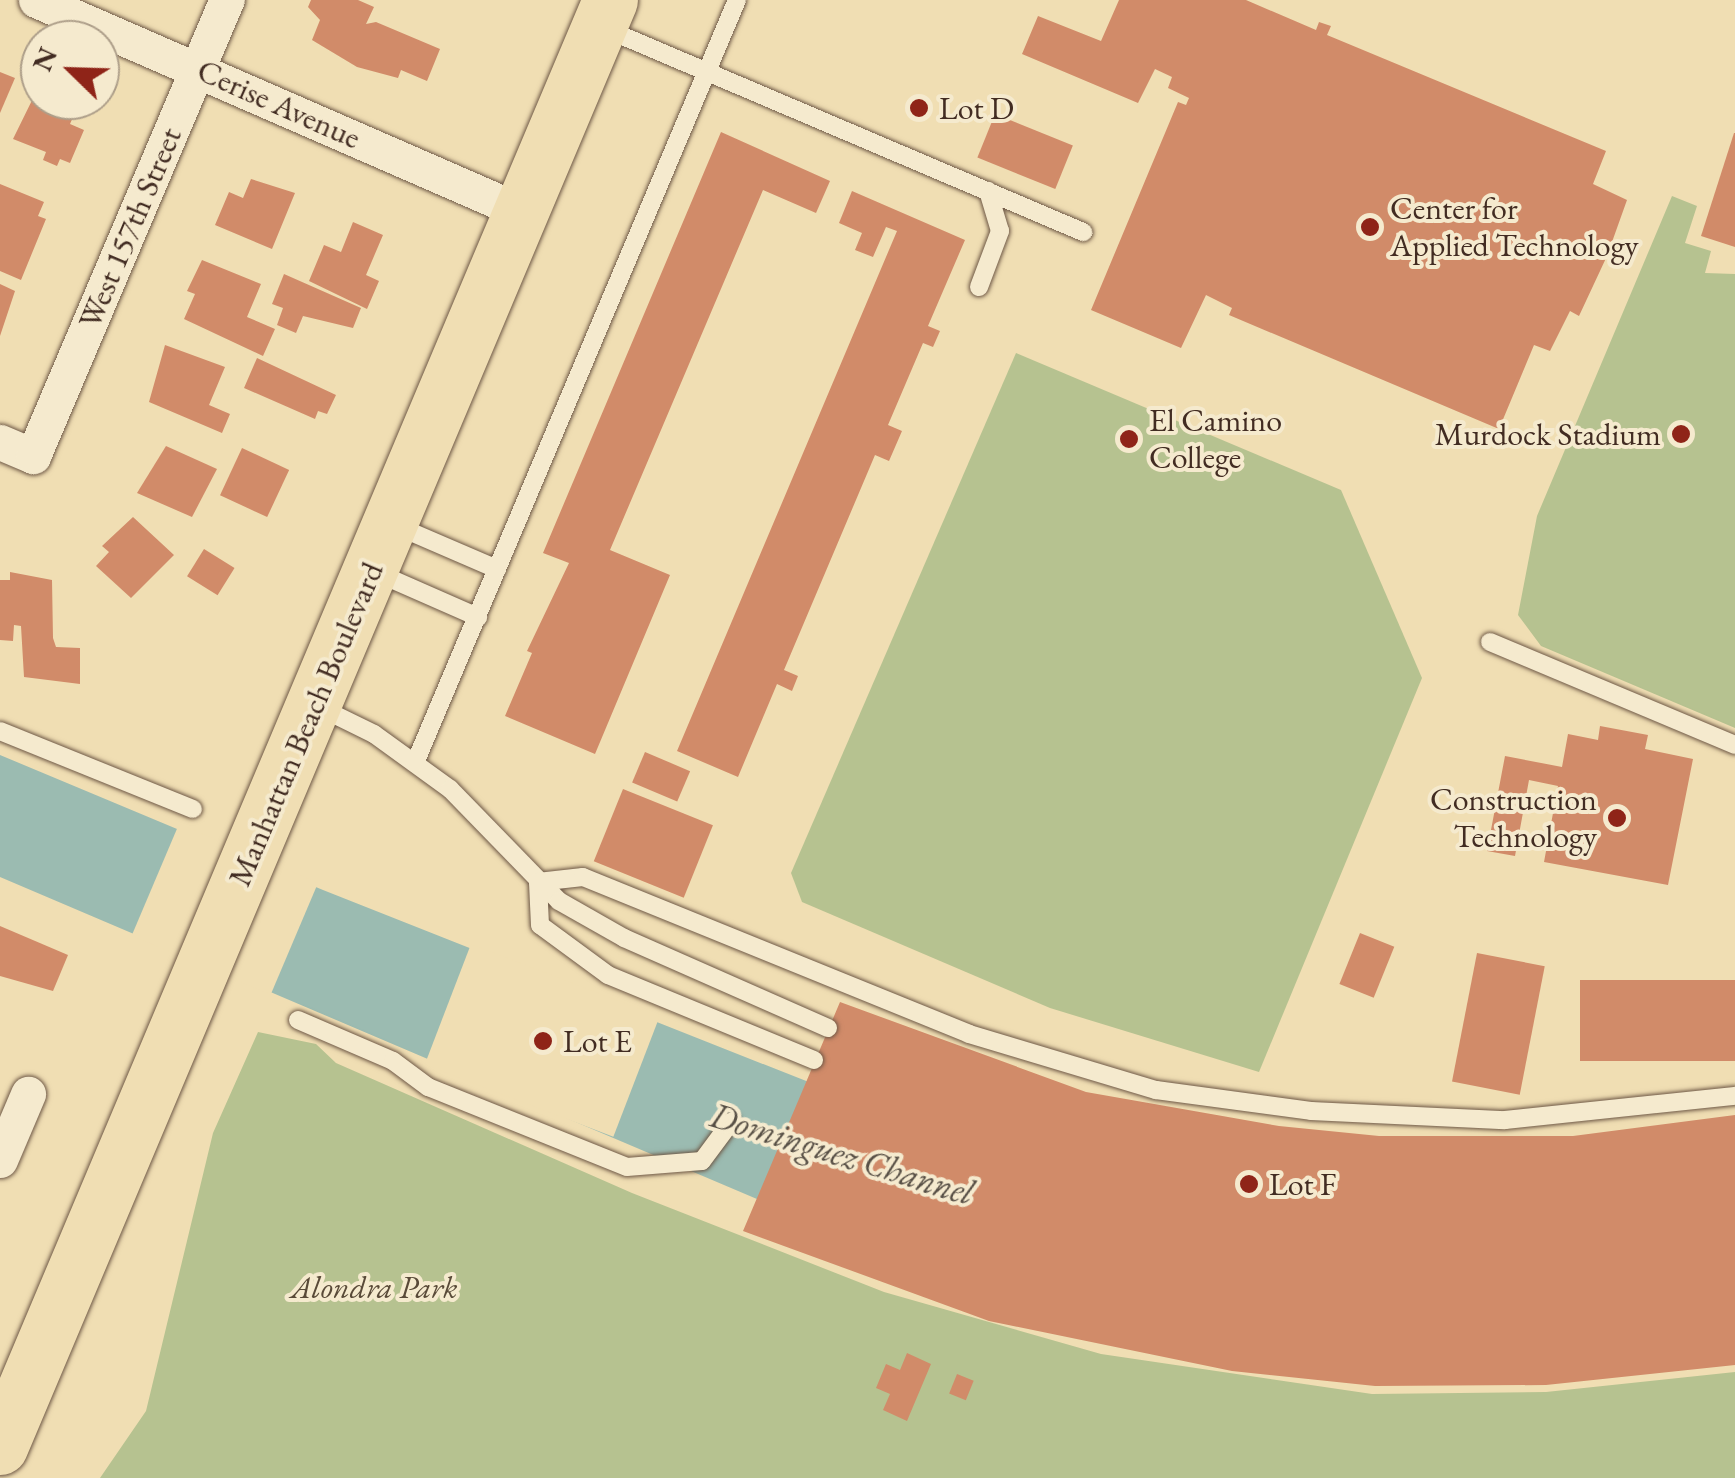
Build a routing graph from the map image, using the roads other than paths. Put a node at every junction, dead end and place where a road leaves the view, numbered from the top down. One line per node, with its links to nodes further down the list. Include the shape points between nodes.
1 (36, 0): 5 (street, Cerise Avenue)
2 (228, 0): 5 (street, West 157th Street)
3 (737, 0): 6 (lane)
4 (605, 13): 6 (lane); 8 (main road, Manhattan Beach Boulevard)
5 (198, 68): 8 (street, Cerise Avenue); 11 (street, West 157th Street, via 33,456)
6 (708, 71): 7 (lane); 13 (lane)
7 (988, 191): 9 (lane); 10 (lane, via 1000,231)
8 (520, 211): 12 (main road, Manhattan Beach Boulevard)
9 (1082, 232)
10 (979, 286)
11 (0, 442)
12 (380, 547): 13 (lane); 14 (lane); 16 (main road, Manhattan Beach Boulevard)
13 (497, 570): 14 (lane)
14 (478, 617): 19 (lane)
15 (1490, 642): 18 (lane)
16 (314, 704): 19 (lane); 29 (main road, Manhattan Beach Boulevard)
17 (0, 730): 20 (lane)
18 (1735, 745)
19 (415, 762): 21 (lane, via 477,814)
20 (193, 809)
21 (538, 882): 23 (lane, via 624,938); 24 (lane, via 540,925 608,975); 26 (lane, via 583,877 969,1034 1156,1090 1311,1111 1505,1120)
22 (298, 1020): 27 (lane, via 393,1061 428,1087 627,1167 702,1160)
23 (828, 1028)
24 (814, 1060)
25 (28, 1094): 28 (street)
26 (1735, 1096)
27 (731, 1122)
28 (0, 1160)
29 (0, 1447)

